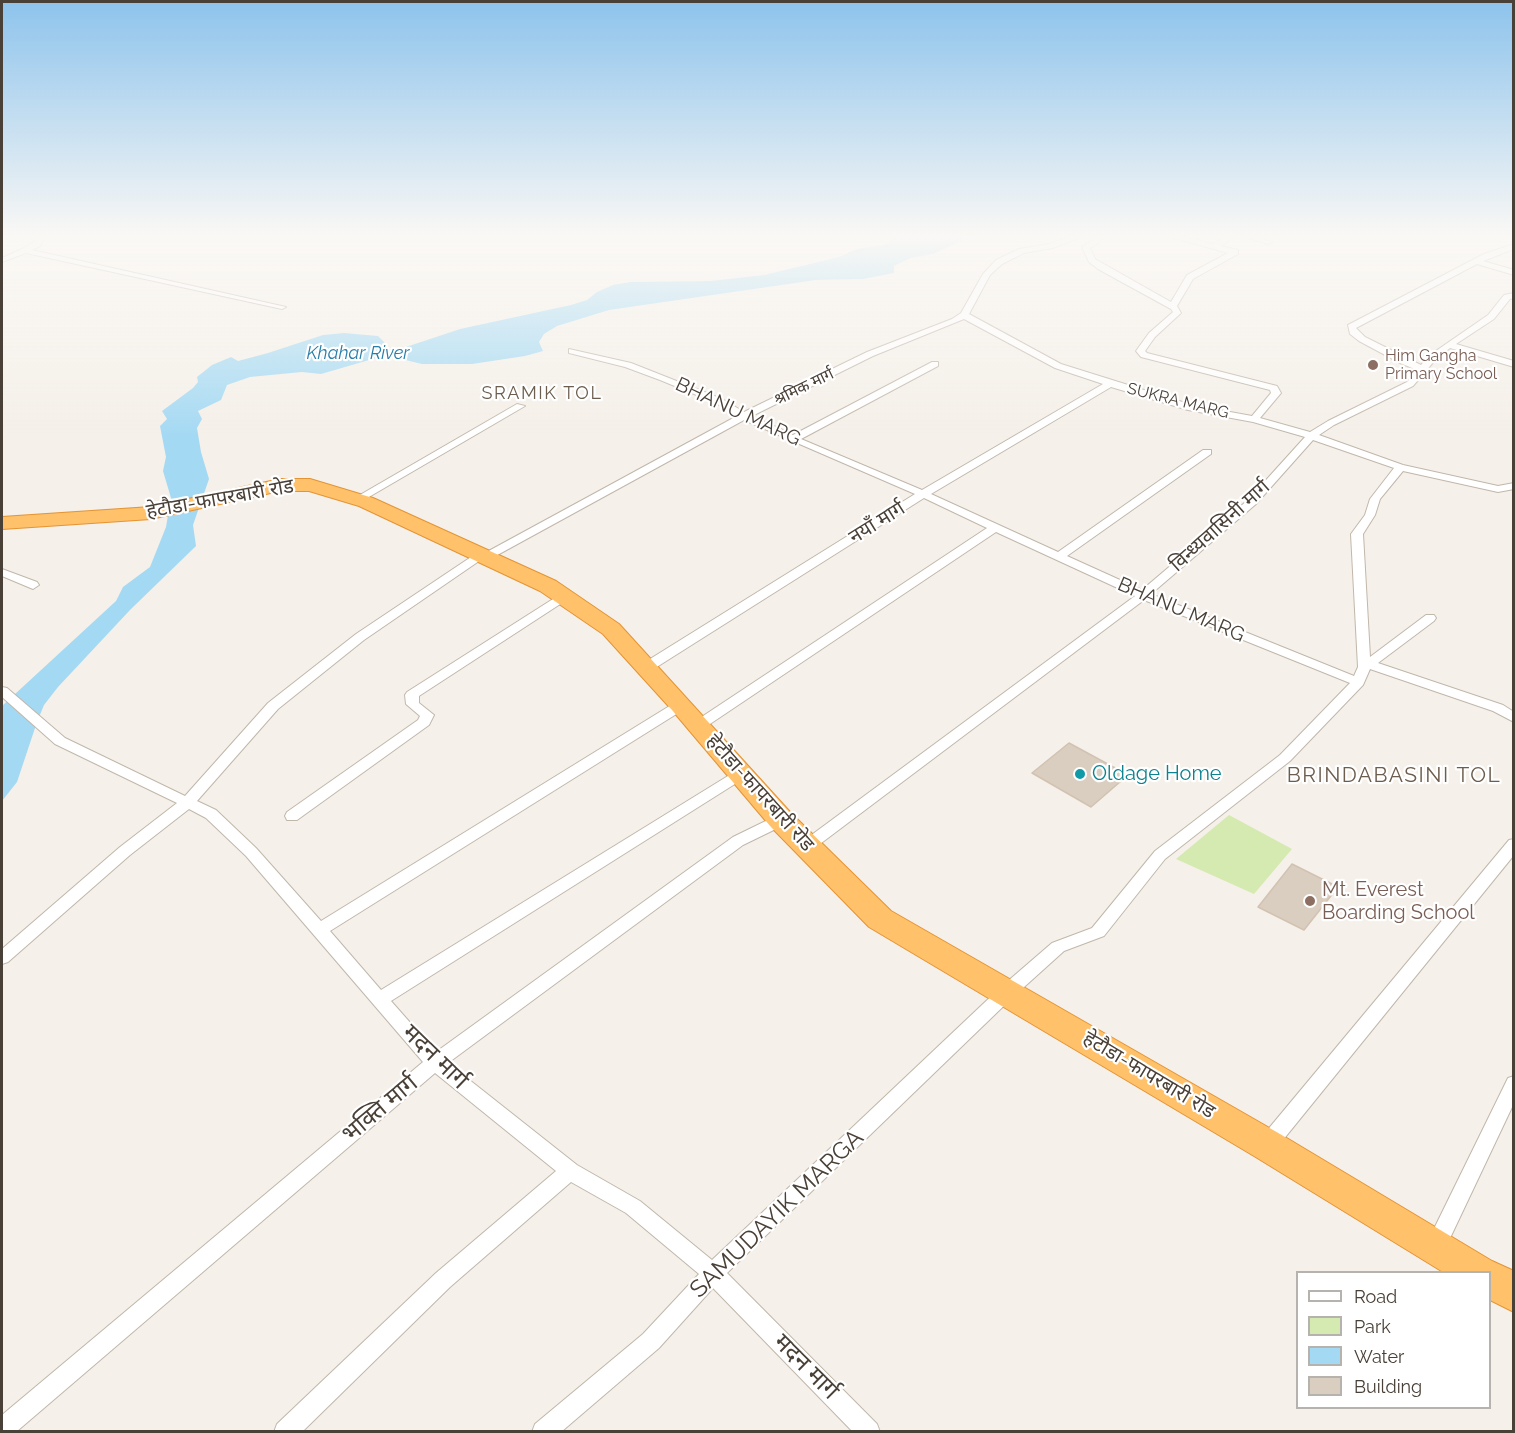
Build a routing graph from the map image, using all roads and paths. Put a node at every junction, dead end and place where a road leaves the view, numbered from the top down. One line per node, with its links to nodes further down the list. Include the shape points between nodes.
1 (263, 303): 7 (street)
2 (971, 303): 8 (street)
3 (1169, 303): 6 (street)
4 (1398, 303): 13 (street, via 1351,327 1362,339)
5 (1503, 303): 9 (street, विन्ध्यवासिनी मार्ग, via 1491,318)
6 (1173, 305): 17 (street, via 1177,313 1140,351 1274,388 1276,393)
7 (282, 307)
8 (964, 315): 14 (street, SUKRA MARG, via 1058,366); 16 (street, श्रमिक मार्ग, via 870,354)
9 (1449, 345): 12 (street); 13 (street, विन्ध्यवासिनी मार्ग)
10 (572, 351): 16 (street, BHANU MARG, via 663,378)
11 (934, 364): 19 (street)
12 (1514, 364)
13 (1424, 369): 18 (street, विन्ध्यवासिनी मार्ग, via 1410,384)
14 (1110, 384): 17 (street, SUKRA MARG, via 1191,408); 23 (street, नयाँ मार्ग)
15 (520, 406): 24 (street)
16 (744, 416): 19 (street, BHANU MARG); 27 (street, श्रमिक मार्ग)
17 (1254, 419): 18 (street, SUKRA MARG)
18 (1311, 436): 21 (street, SUKRA MARG); 31 (street, विन्ध्यवासिनी मार्ग, via 1252,502)
19 (793, 439): 23 (street, BHANU MARG)
20 (1207, 452): 28 (street)
21 (1400, 467): 22 (street, SUKRA MARG, via 1498,489); 34 (street, via 1357,534)
22 (1514, 486)
23 (923, 494): 26 (street, BHANU MARG); 35 (street, नयाँ मार्ग)
24 (358, 499): 25 (highway, हेटौडा-फापरबारी रोड, via 297,484 151,513); 27 (highway, हेटौडा-फापरबारी रोड)
25 (2, 523)
26 (996, 527): 28 (street, BHANU MARG); 38 (street)
27 (483, 556): 32 (highway, हेटौडा-फापरबारी रोड); 41 (street, श्रमिक मार्ग, via 360,638 273,706)
28 (1059, 556): 31 (street, BHANU MARG)
29 (2, 572): 30 (street)
30 (33, 585)
31 (1143, 595): 36 (street, BHANU MARG); 45 (street, विन्ध्यवासिनी मार्ग)
32 (564, 596): 35 (highway, हेटौडा-फापरबारी रोड, via 611,629); 42 (street, via 412,695 413,704 427,714 424,722)
33 (1430, 618): 34 (street)
34 (1366, 665): 36 (street); 39 (street, via 1497,708)
35 (646, 667): 38 (highway, हेटौडा-फापरबारी रोड)
36 (1358, 682): 48 (street, via 1285,758 1160,855 1098,932 1058,947)
37 (2, 691): 41 (street, मदन मार्ग, via 60,741)
38 (690, 715): 40 (highway, हेटौडा-फापरबारी रोड); 46 (street)
39 (1514, 718)
40 (741, 774): 43 (highway, हेटौडा-फापरबारी रोड); 49 (street)
41 (188, 801): 46 (street, मदन मार्ग, via 211,813 251,852); 47 (street, श्रमिक मार्ग)
42 (292, 816)
43 (781, 820): 45 (highway, हेटौडा-फापरबारी रोड); 50 (street, भक्ति मार्ग, via 738,842)
44 (1514, 844): 52 (street)
45 (807, 846): 48 (highway, हेटौडा-फापरबारी रोड, via 880,919)
46 (319, 930): 49 (street, मदन मार्ग)
47 (2, 958)
48 (1007, 992): 52 (highway, हेटौडा-फापरबारी रोड); 56 (street, SAMUDAYIK MARGA)
49 (380, 999): 50 (street, मदन मार्ग)
50 (435, 1063): 53 (street, मदन मार्ग); 59 (street, भक्ति मार्ग)
51 (1514, 1083): 54 (street)
52 (1268, 1145): 54 (highway, हेटौडा-फापरबारी रोड)
53 (570, 1171): 56 (street, मदन मार्ग, via 633,1207); 60 (street, via 443,1280)
54 (1435, 1249): 55 (highway, हेटौडा-फापरबारी रोड)
55 (1475, 1271)
56 (713, 1273): 61 (street, SAMUDAYIK MARGA, via 651,1341); 62 (street, मदन मार्ग)
57 (1491, 1281): 58 (highway)
58 (1514, 1293)
59 (2, 1429)
60 (285, 1431)
61 (543, 1431)
62 (869, 1431)

